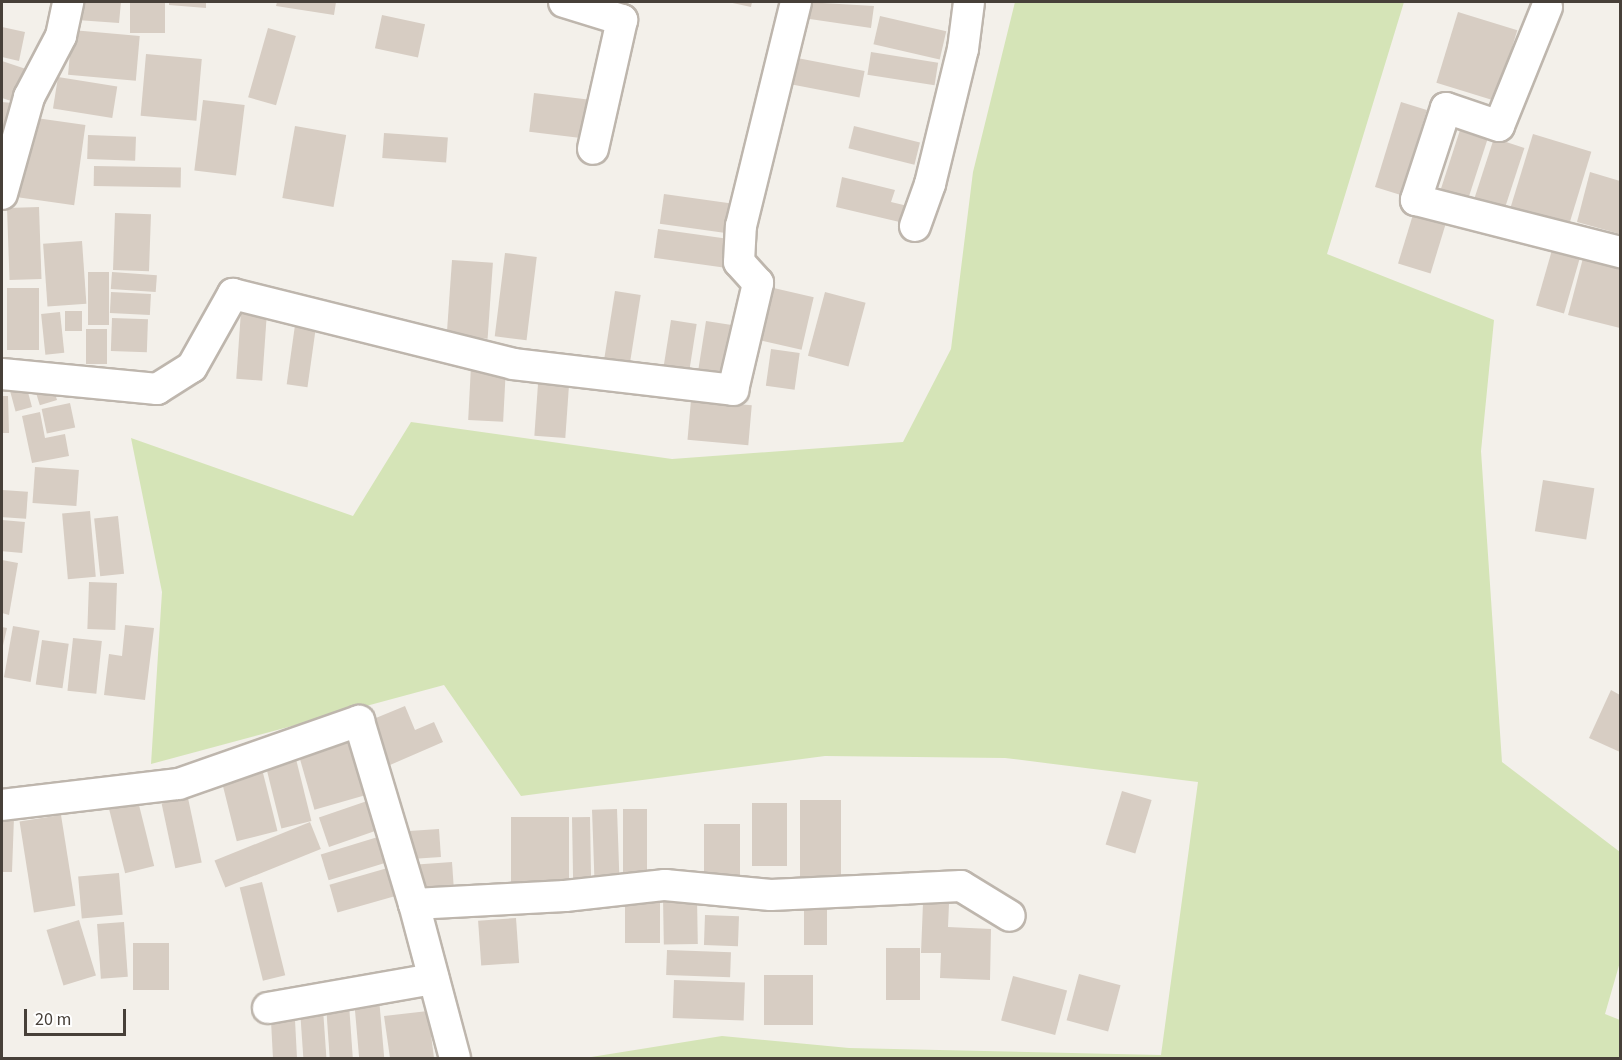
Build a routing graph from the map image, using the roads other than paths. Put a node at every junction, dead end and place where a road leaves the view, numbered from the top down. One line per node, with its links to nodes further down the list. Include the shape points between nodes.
1 (68, 2): 7 (street, via 61,36 28,97)
2 (564, 2): 6 (street, via 622,20)
3 (796, 2): 10 (street, via 741,226 739,262 758,282 734,390 513,364 233,294 192,367 157,389)
4 (969, 2): 8 (street, via 961,61 930,184)
5 (1547, 7): 9 (street, via 1499,126 1446,108 1416,200)
6 (593, 149)
7 (2, 194)
8 (915, 226)
9 (1620, 252)
10 (2, 374)
11 (2, 806): 12 (street, via 179,784 359,721)
12 (414, 904): 13 (street, via 565,896 664,885 771,896 962,886); 14 (street)
13 (1010, 916)
14 (433, 979): 15 (street); 16 (street)
15 (268, 1008)
16 (454, 1059)

